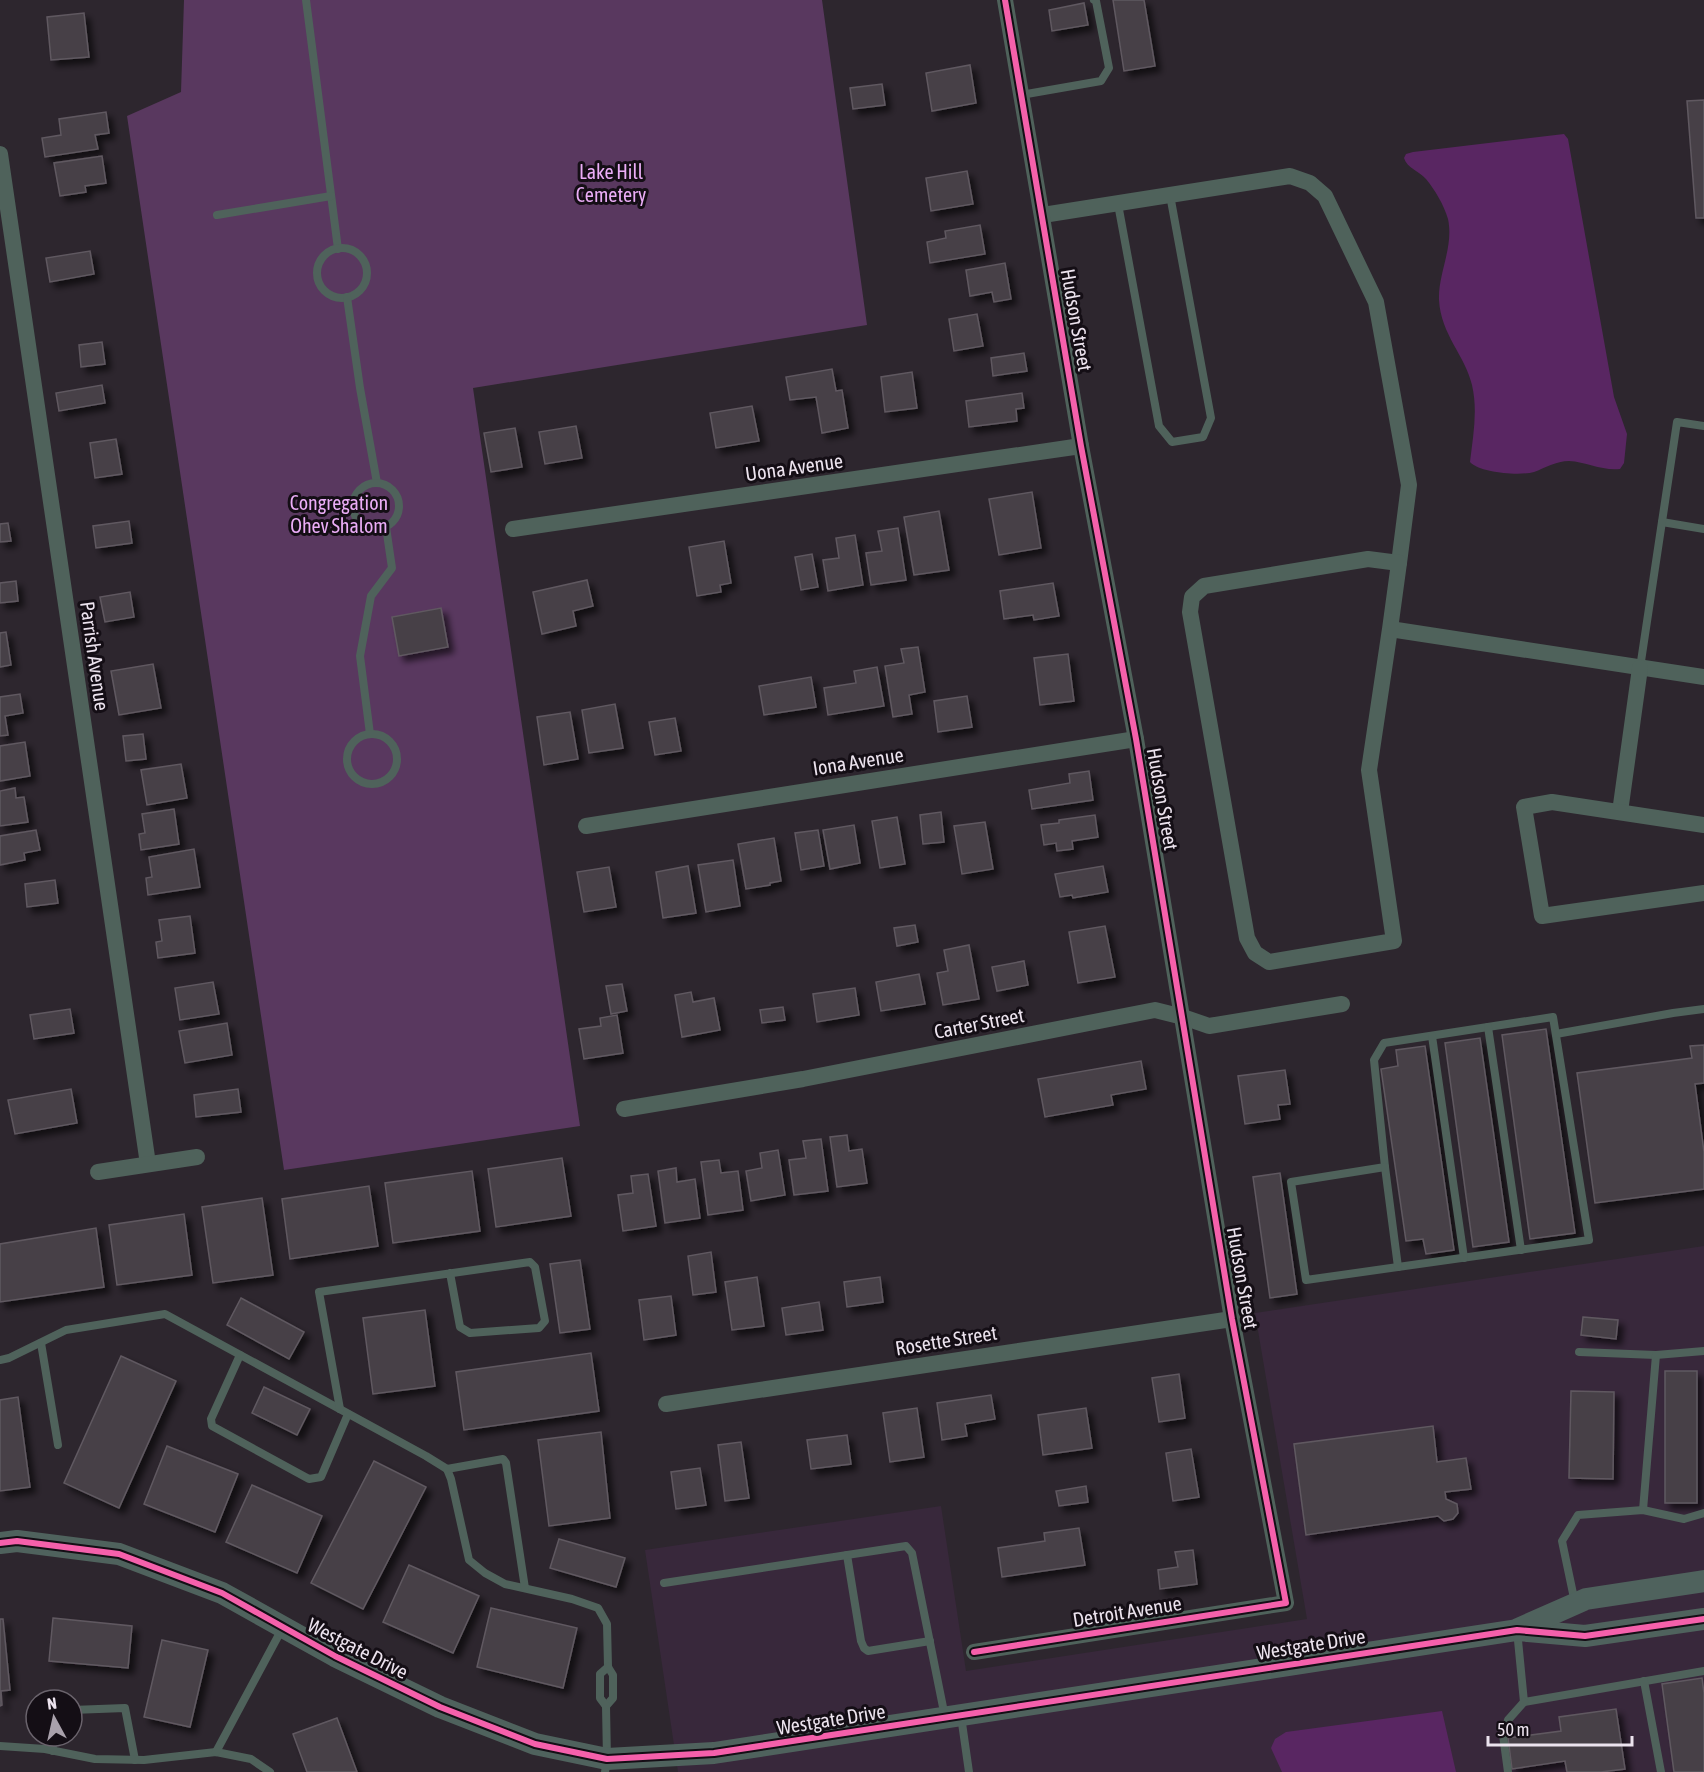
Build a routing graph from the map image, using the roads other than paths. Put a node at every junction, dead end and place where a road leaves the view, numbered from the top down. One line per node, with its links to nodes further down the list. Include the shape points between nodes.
1 (306, 0): 7 (lane)
2 (1005, 0): 4 (street, Hudson Street)
3 (1094, 0): 4 (lane, via 1109,68 1101,81)
4 (1021, 95): 10 (street, Hudson Street)
5 (0, 154): 38 (street, Parrish Avenue)
6 (1170, 195): 8 (street); 8 (lane, via 1211,418 1203,437 1172,442 1159,426); 20 (street, via 1290,176 1311,183 1325,196 1376,303 1409,485)
7 (331, 196): 9 (lane); 11 (lane)
8 (1118, 204): 10 (street)
9 (218, 215)
10 (1042, 215): 14 (street, Hudson Street)
11 (338, 249): 12 (lane, via 354,251 367,270 363,286); 12 (lane, via 323,256 316,272 327,294)
12 (347, 297): 15 (lane)
13 (1704, 426): 16 (lane, via 1677,422)
14 (1082, 446): 18 (street, Uona Avenue); 25 (street, Hudson Street)
15 (377, 483): 17 (lane, via 391,489 399,502 397,516); 17 (lane, via 358,493 353,507 364,525)
16 (1662, 522): 19 (lane); 22 (lane)
17 (386, 527): 24 (lane, via 392,568 371,597 360,656)
18 (513, 529)
19 (1704, 529)
20 (1400, 563): 21 (street); 21 (street, via 1368,559 1204,586 1192,597 1190,612 1247,939 1255,953 1269,962 1394,941 1369,770)
21 (1390, 629): 22 (street)
22 (1640, 668): 23 (street); 26 (street)
23 (1704, 677)
24 (370, 734): 24 (lane, via 350,746 346,761 352,776 375,784 390,776 397,761 392,745)
25 (1136, 739): 28 (street, Iona Avenue); 32 (street, Hudson Street)
26 (1620, 812): 27 (street); 29 (street, via 1552,802 1524,807 1542,916)
27 (1704, 825)
28 (586, 826)
29 (1704, 893)
30 (1342, 1004): 32 (street, Carter Street, via 1209,1026)
31 (1704, 1009): 34 (lane)
32 (1183, 1017): 36 (street, Carter Street, via 1155,1010); 45 (street, Hudson Street)
33 (1488, 1027): 34 (lane, via 1552,1017); 35 (lane); 41 (lane)
34 (1556, 1034): 41 (lane, via 1589,1240)
35 (1432, 1036): 39 (lane, via 1383,1043 1374,1060); 42 (lane)
36 (624, 1109)
37 (197, 1157): 38 (street)
38 (148, 1164): 40 (street)
39 (1385, 1167): 43 (lane); 43 (lane, via 1291,1182 1306,1280)
40 (98, 1172)
41 (1521, 1250): 42 (lane)
42 (1464, 1258): 43 (lane)
43 (1398, 1267)
44 (450, 1273): 44 (lane, via 530,1262 535,1267 545,1321 539,1328 470,1333 460,1327); 53 (lane, via 319,1292)
45 (1232, 1318): 52 (street, Rosette Street); 63 (street, Hudson Street)
46 (41, 1343): 49 (lane, via 66,1330 165,1314); 51 (lane); 54 (lane)
47 (1704, 1351): 50 (lane)
48 (1579, 1352): 50 (lane)
49 (240, 1355): 53 (lane); 53 (lane, via 211,1419 212,1426 309,1479 321,1477)
50 (1656, 1355): 56 (lane)
51 (0, 1360)
52 (666, 1404)
53 (344, 1411): 55 (lane)
54 (58, 1445)
55 (447, 1469): 62 (lane, via 469,1560 505,1584); 62 (lane, via 503,1459 506,1463)
56 (1643, 1510): 57 (lane, via 1684,1519); 64 (lane, via 1578,1515 1562,1541)
57 (1704, 1513)
58 (0, 1543): 66 (street, Westgate Drive, via 17,1541 118,1554 222,1593)
59 (847, 1555): 61 (lane); 68 (lane, via 906,1546 912,1553); 68 (lane, via 864,1648 868,1652)
60 (1704, 1581): 64 (street, Westgate Drive)
61 (664, 1583)
62 (525, 1588): 80 (lane, via 598,1608 607,1624 608,1667 600,1674 600,1698 606,1706)
63 (1286, 1603): 69 (street, Detroit Avenue)
64 (1575, 1604): 67 (street, Westgate Drive)
65 (1704, 1619): 67 (street, Westgate Drive, via 1585,1636)
66 (283, 1627): 78 (lane); 80 (street, Westgate Drive, via 440,1707 535,1744)
67 (1517, 1630): 72 (lane); 74 (street, Westgate Drive)
68 (930, 1641): 74 (lane)
69 (974, 1652)
70 (1704, 1671): 71 (lane)
71 (1644, 1681): 72 (lane); 84 (lane)
72 (1524, 1702): 83 (lane, via 1508,1720 1503,1735)
73 (84, 1710): 79 (lane, via 125,1708)
74 (953, 1716): 80 (street, Westgate Drive, via 714,1753); 82 (lane)
75 (0, 1746): 77 (lane)
76 (53, 1748): 77 (lane)
77 (53, 1751): 79 (lane, via 95,1759)
78 (216, 1752): 79 (lane); 81 (lane, via 251,1759)
79 (135, 1760)
80 (606, 1765)
81 (270, 1772)
82 (969, 1772)
83 (1508, 1772)
84 (1661, 1772)

